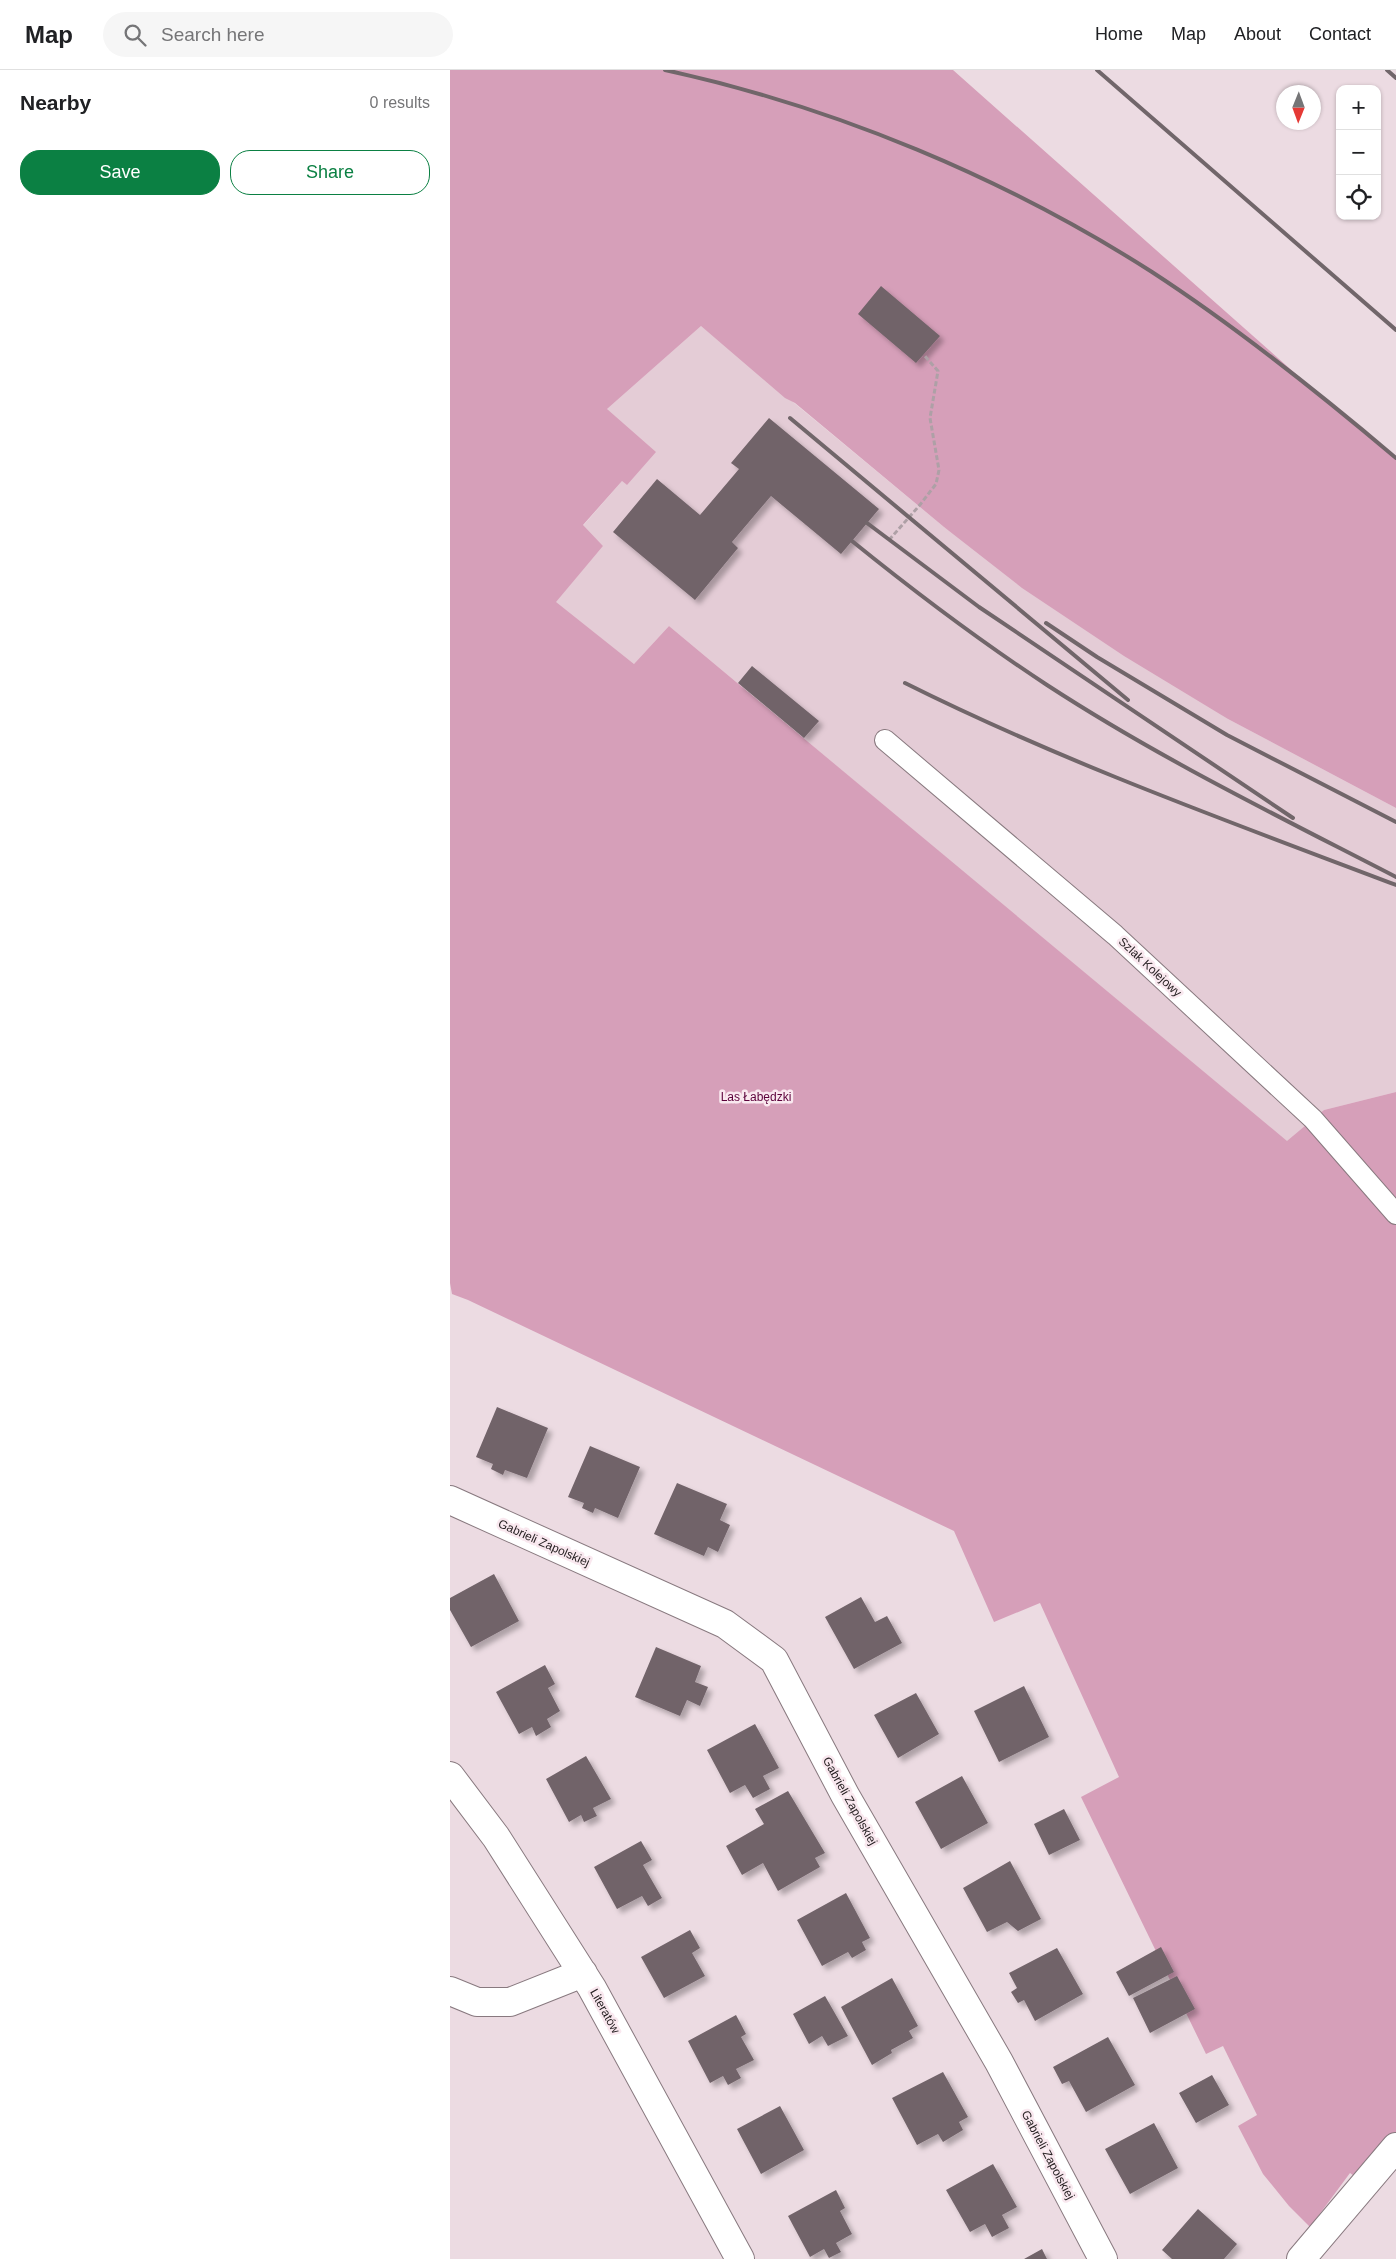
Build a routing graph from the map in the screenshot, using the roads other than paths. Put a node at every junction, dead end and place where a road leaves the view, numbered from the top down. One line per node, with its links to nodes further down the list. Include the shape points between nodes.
1 (885, 740): 2 (lane, Szlak Kolejowy, via 1130,949 1313,1119)
2 (1396, 1214)
3 (450, 1500): 9 (street, Gabrieli Zapolskiej, via 725,1624 774,1660 845,1795 999,2062)
4 (450, 1776): 5 (street, Literatów, via 496,1837)
5 (583, 1973): 6 (street, via 510,2002 478,2002); 8 (street, Literatów)
6 (450, 1991)
7 (1396, 2147): 10 (street)
8 (740, 2259)
9 (1103, 2259)
10 (1301, 2259)

